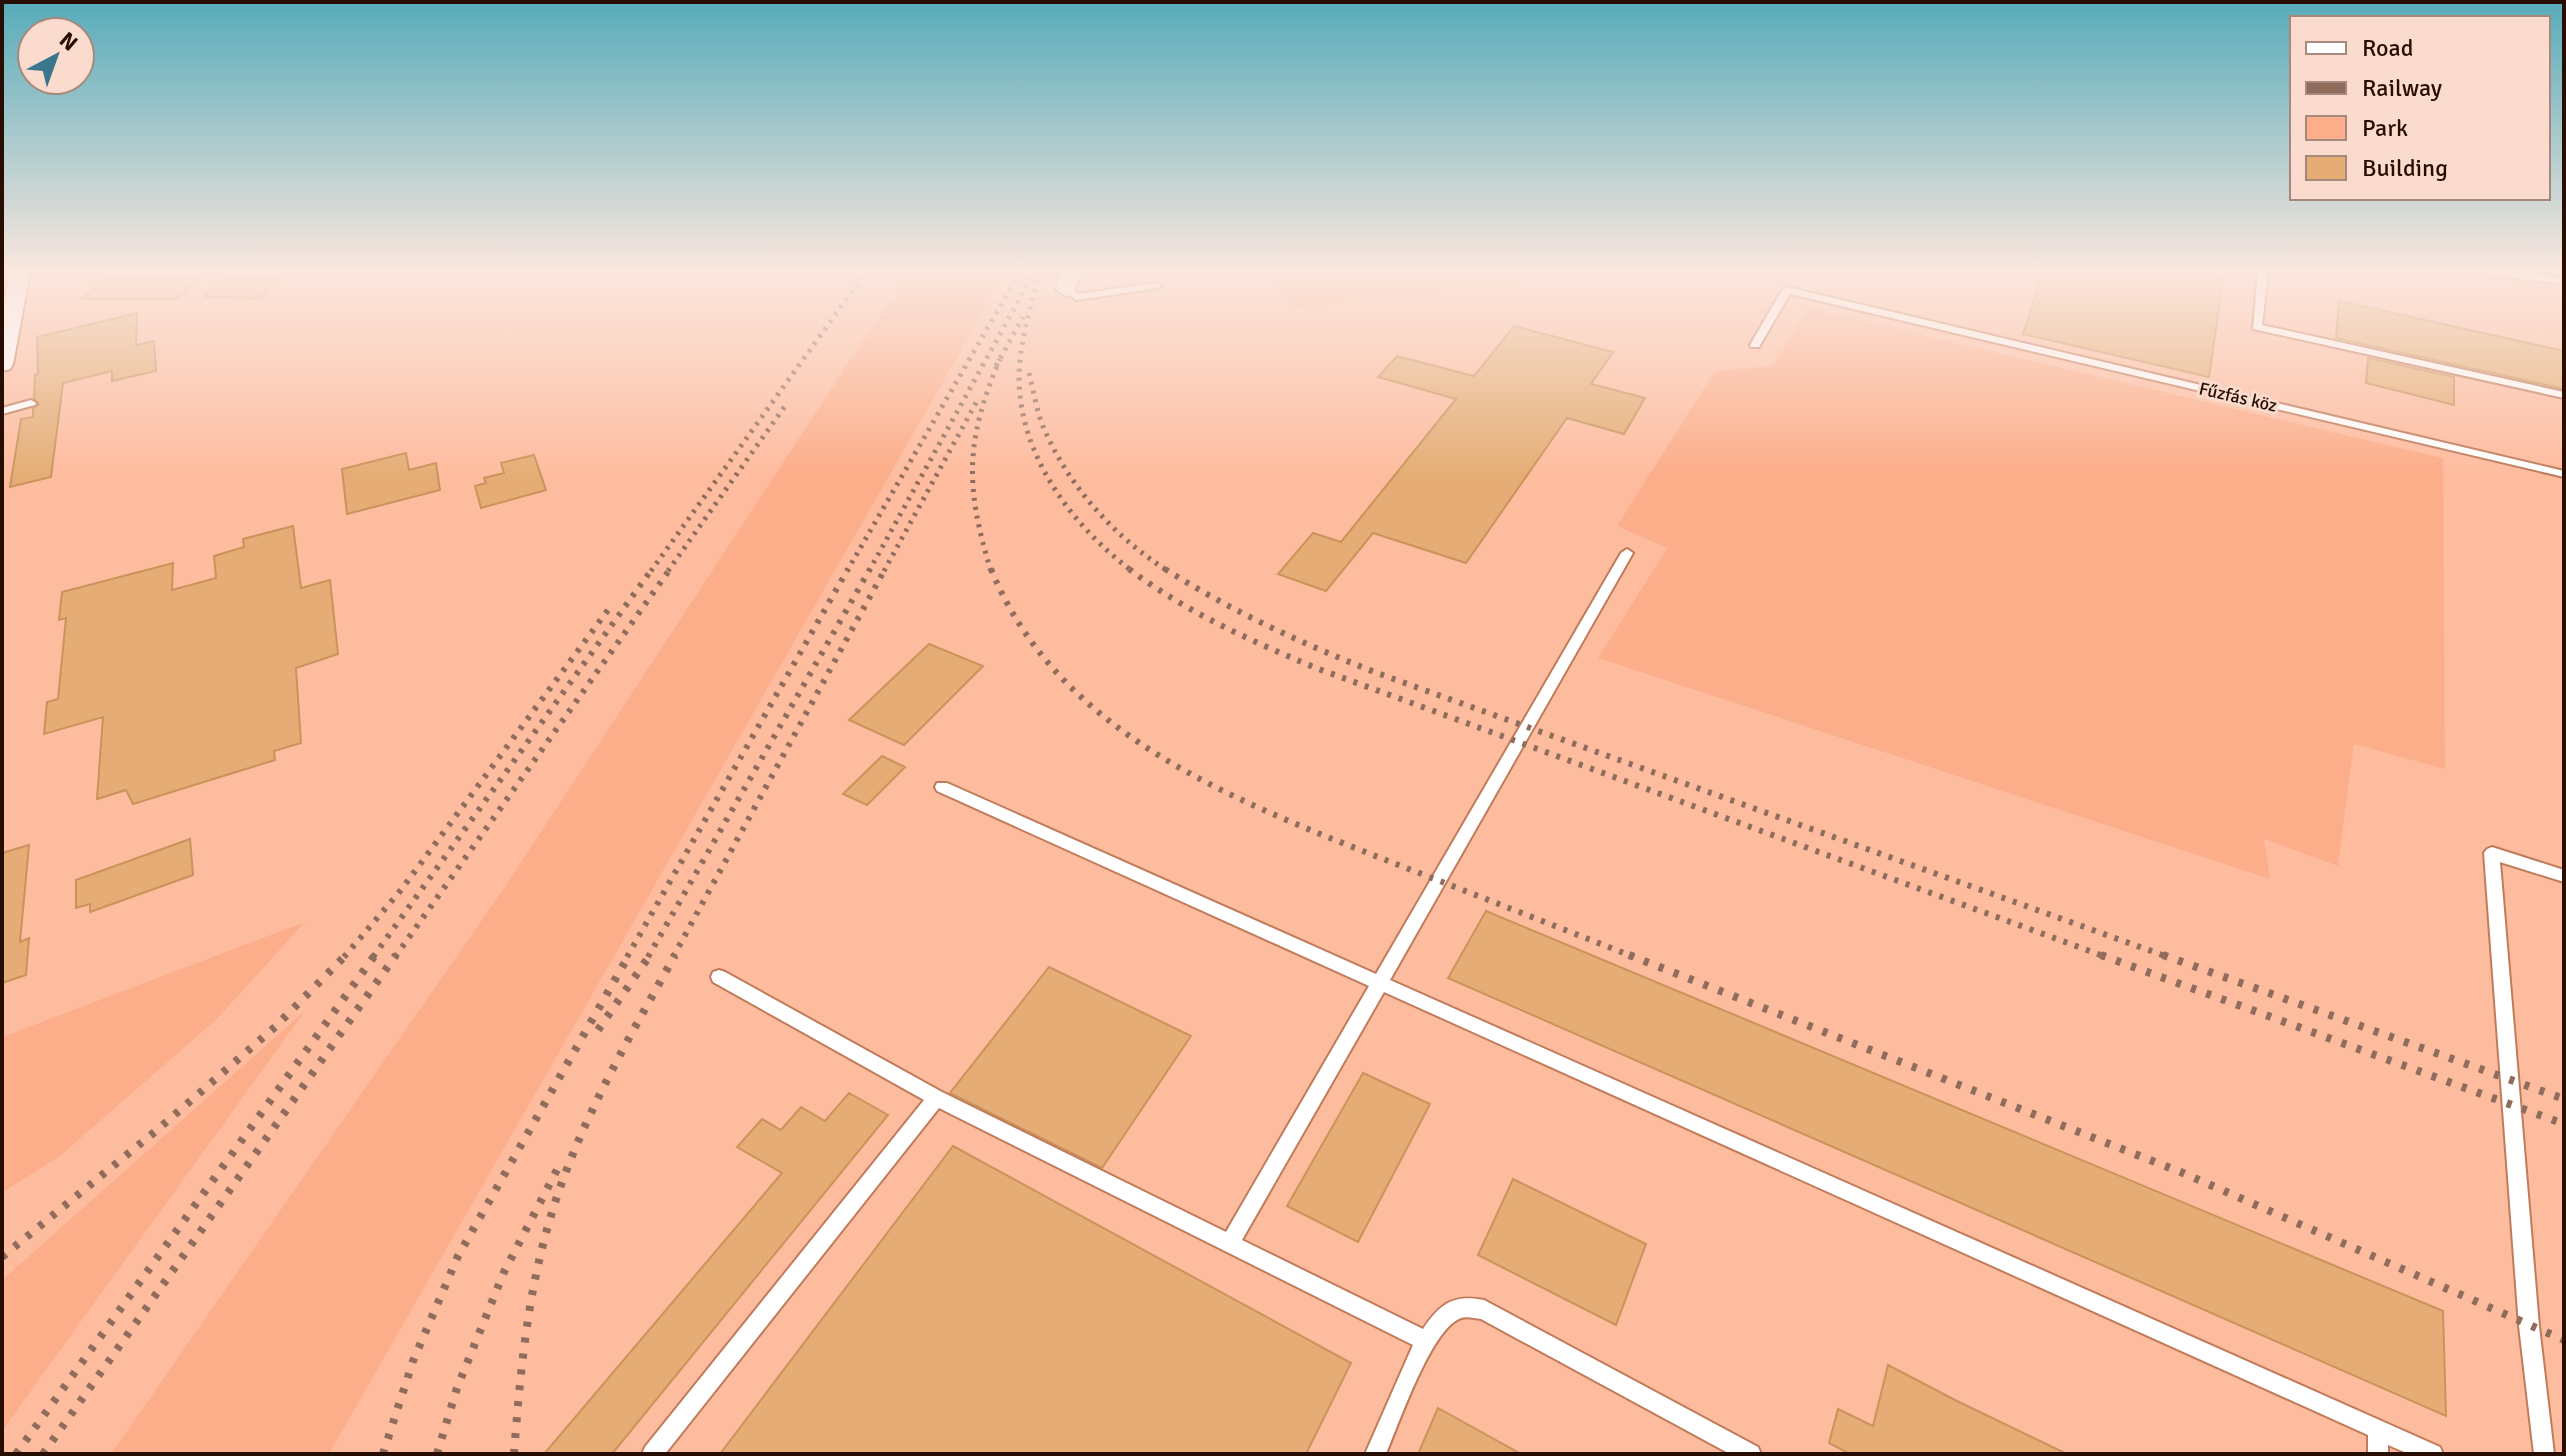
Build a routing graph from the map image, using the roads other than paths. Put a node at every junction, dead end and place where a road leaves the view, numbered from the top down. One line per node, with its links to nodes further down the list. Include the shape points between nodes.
1 (7, 340): 6 (street)
2 (1758, 340): 5 (lane, Fűzfás köz)
3 (1998, 340): 10 (lane, Fűzfás köz)
4 (2315, 340): 7 (lane)
5 (1755, 345)
6 (2, 364)
7 (2564, 395)
8 (31, 403): 9 (lane)
9 (2, 411)
10 (2564, 474)
11 (1627, 553): 15 (lane)
12 (942, 787): 15 (lane)
13 (2564, 876): 25 (lane, via 2492,853)
14 (719, 977): 16 (lane)
15 (1380, 983): 17 (lane); 19 (lane)
16 (936, 1098): 17 (lane); 20 (lane)
17 (1231, 1242): 18 (lane)
18 (1426, 1341): 21 (lane); 22 (lane, via 1455,1309 1484,1310)
19 (2378, 1430): 23 (lane); 24 (lane)
20 (652, 1454)
21 (1375, 1454)
22 (1751, 1454)
23 (2378, 1454)
24 (2433, 1454)
25 (2544, 1454)

